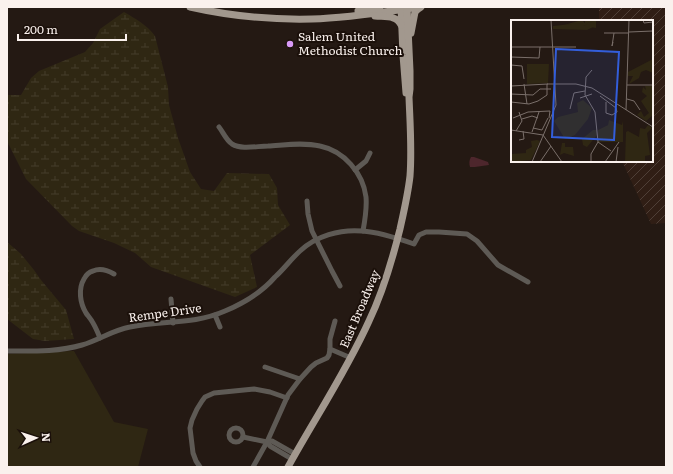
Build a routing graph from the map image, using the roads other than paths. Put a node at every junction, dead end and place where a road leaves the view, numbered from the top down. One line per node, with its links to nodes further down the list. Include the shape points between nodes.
1 (190, 7): 6 (main road, via 234,15 272,18)
2 (380, 7): 6 (main road)
3 (420, 7): 4 (main road); 8 (main road, via 415,12)
4 (404, 8): 5 (main road); 7 (main road, East Broadway); 8 (main road, East Broadway)
5 (363, 14): 6 (main road); 7 (main road, via 395,18)
6 (343, 17)
7 (402, 27): 9 (main road, East Broadway, via 406,93)
8 (409, 45): 9 (main road, East Broadway)
9 (409, 97): 15 (main road, East Broadway, via 410,176)
10 (219, 127): 12 (street, via 230,142 237,146 320,146 340,154)
11 (370, 154): 12 (street)
12 (356, 170): 14 (street, via 366,196)
13 (307, 201): 16 (street, via 309,222)
14 (363, 231): 15 (street, Rempe Drive); 16 (street, Rempe Drive, via 339,232)
15 (397, 238): 18 (street, Rempe Drive, via 414,244 419,236 426,232 467,234 498,265); 28 (main road, East Broadway, via 380,297)
16 (317, 239): 19 (street); 21 (street, Rempe Drive, via 301,249 266,287)
17 (114, 274): 25 (street, via 102,269 92,271 81,285 82,305)
18 (528, 282)
19 (340, 286)
20 (171, 299): 23 (street)
21 (215, 315): 23 (street, Rempe Drive); 24 (street)
22 (335, 322): 26 (street)
23 (173, 323): 25 (street, Rempe Drive, via 132,327)
24 (220, 327)
25 (100, 338): 27 (street, Rempe Drive, via 68,349)
26 (330, 349): 28 (street); 30 (street, East Broadway, via 327,358 314,364)
27 (7, 351)
28 (351, 358): 34 (main road, East Broadway)
29 (265, 367): 30 (street)
30 (300, 379): 31 (street, East Broadway)
31 (287, 398): 33 (street, East Broadway); 35 (street, via 254,389 207,396 197,409 190,428 193,453)
32 (243, 437): 33 (street)
33 (267, 442): 34 (street, via 270,446); 36 (street, East Broadway)
34 (294, 456): 37 (main road, East Broadway)
35 (200, 467)
36 (253, 467)
37 (288, 467)

